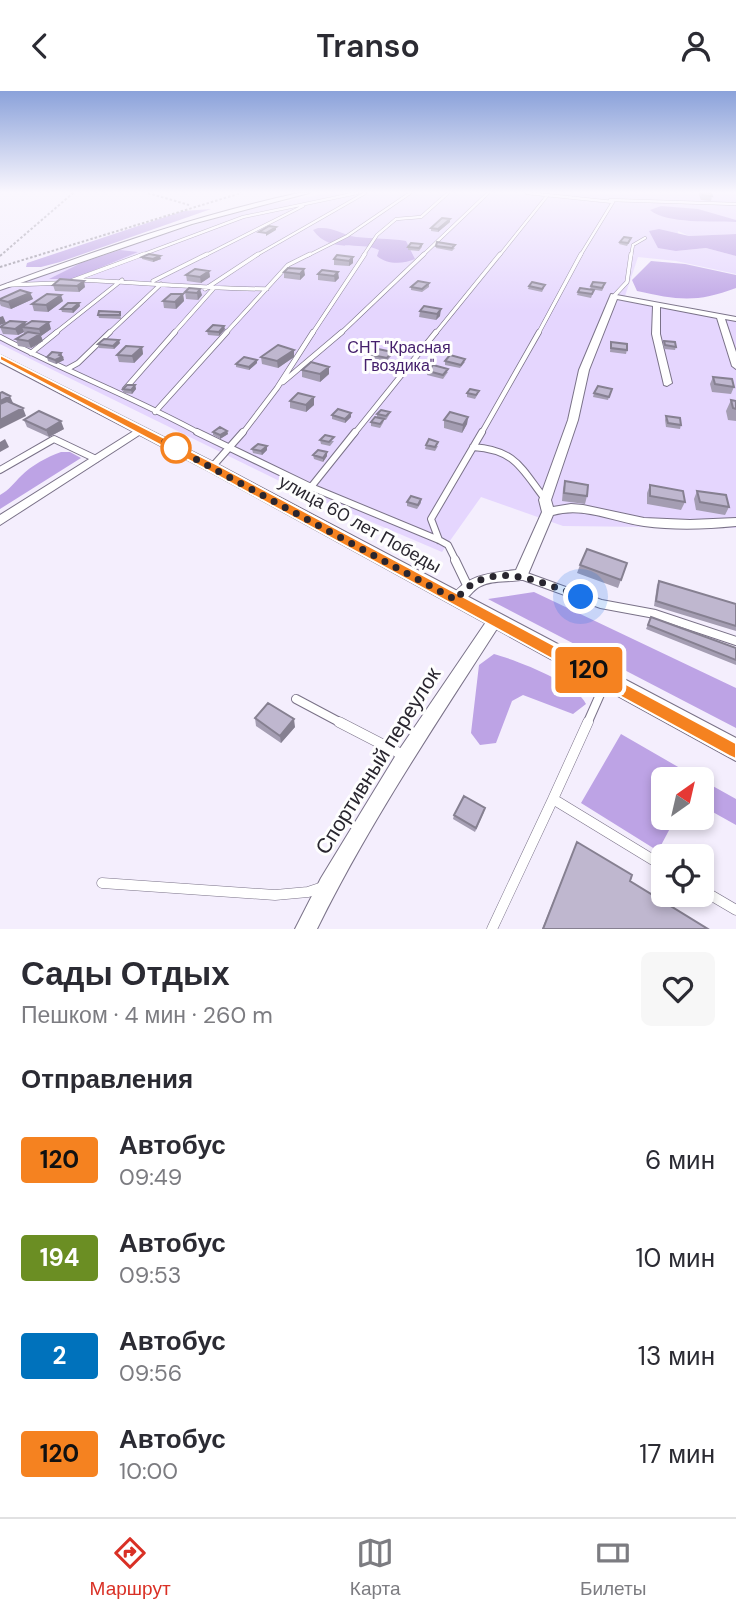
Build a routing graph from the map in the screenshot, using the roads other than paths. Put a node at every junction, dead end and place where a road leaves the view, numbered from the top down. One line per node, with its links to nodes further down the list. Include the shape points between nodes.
1 (156, 232): 15 (street)
2 (199, 232): 12 (lane)
3 (251, 232): 13 (lane)
4 (297, 232): 16 (lane)
5 (353, 232): 18 (lane, via 288,265)
6 (380, 232): 29 (lane)
7 (447, 232): 29 (lane)
8 (518, 232): 38 (lane)
9 (595, 232): 33 (lane)
10 (645, 238): 19 (lane, via 633,245 627,282)
11 (122, 280): 12 (lane); 13 (lane); 24 (lane)
12 (71, 281): 15 (lane)
13 (151, 282): 14 (lane)
14 (161, 284): 16 (lane); 27 (lane)
15 (3, 286)
16 (205, 289): 17 (lane)
17 (213, 289): 18 (lane); 30 (lane)
18 (267, 289): 31 (lane)
19 (614, 296): 20 (street); 39 (street, via 584,370)
20 (656, 306): 21 (street); 28 (street, via 656,334)
21 (721, 318): 22 (street); 26 (street)
22 (736, 319)
23 (0, 337): 24 (lane)
24 (31, 353): 27 (lane)
25 (0, 358): 32 (street, улица 60 лет Победы)
26 (736, 366)
27 (67, 369): 30 (lane)
28 (667, 383)
29 (277, 388): 34 (lane)
30 (117, 393): 31 (lane)
31 (155, 412): 34 (lane)
32 (140, 430): 35 (street); 36 (street, улица 60 лет Победы)
33 (473, 447): 39 (lane, via 506,451 518,459); 42 (lane, via 431,519)
34 (230, 448): 36 (lane); 38 (lane)
35 (96, 459): 37 (lane, via 54,439); 40 (street)
36 (212, 467): 45 (street, улица 60 лет Победы)
37 (0, 470)
38 (311, 487): 42 (lane)
39 (547, 506): 41 (street, via 675,525); 43 (street)
40 (0, 521)
41 (736, 522)
42 (439, 540): 44 (lane, via 448,545)
43 (521, 575): 44 (street); 47 (lane, via 601,604 655,614)
44 (467, 585): 45 (street)
45 (456, 600): 46 (street, улица 60 лет Победы)
46 (495, 621): 48 (street, улица 60 лет Победы); 51 (street, Спортивный переулок)
47 (736, 641)
48 (607, 680): 50 (street, улица 60 лет Победы); 52 (lane)
49 (296, 699): 51 (lane)
50 (736, 750)
51 (405, 756): 55 (street, Спортивный переулок)
52 (553, 799): 53 (lane); 59 (lane)
53 (651, 859)
54 (103, 883): 55 (lane, via 275,895)
55 (328, 885): 58 (street, Спортивный переулок)
56 (714, 897): 57 (lane)
57 (736, 910)
58 (306, 929)
59 (492, 929)

